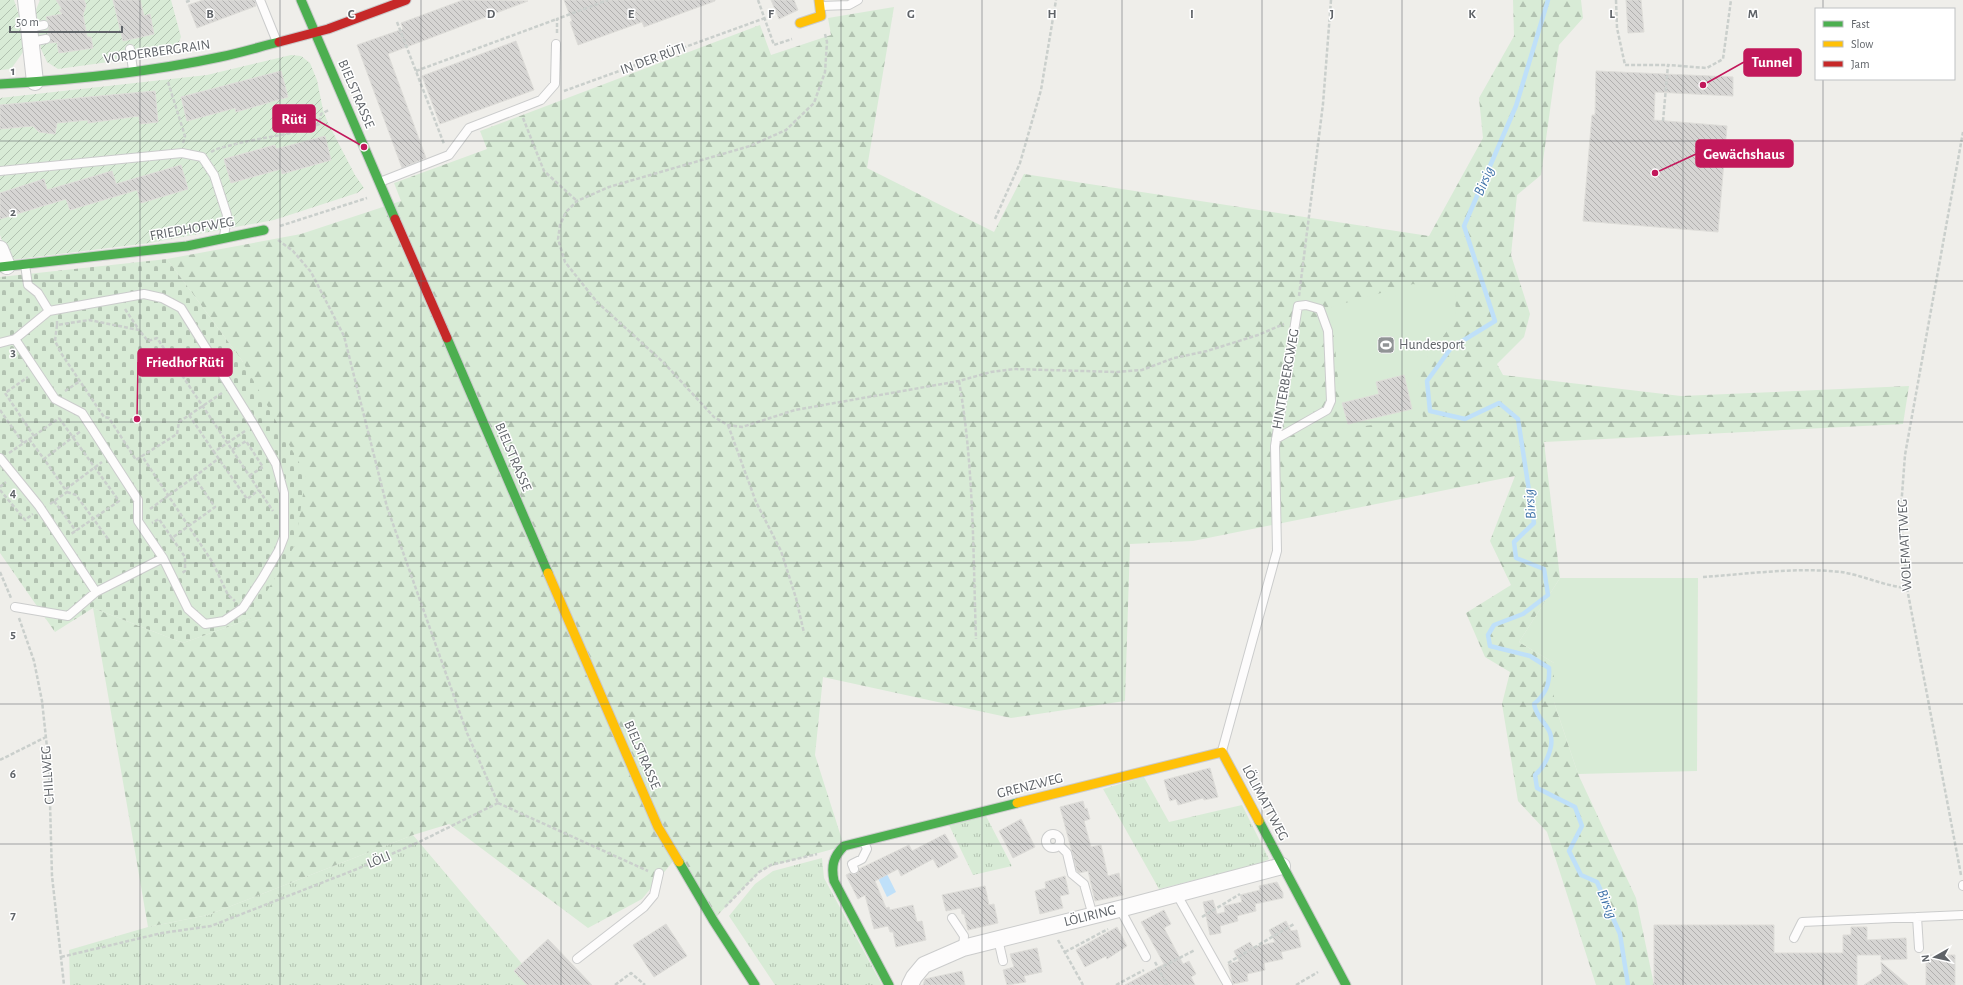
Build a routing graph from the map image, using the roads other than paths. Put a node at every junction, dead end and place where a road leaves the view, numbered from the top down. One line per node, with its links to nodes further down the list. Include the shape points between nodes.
1 (26, 0): 8 (street)
2 (260, 0): 11 (lane)
3 (301, 0): 9 (street, BIELSTRASSE)
4 (406, 0): 9 (street, VORDERBERGRAIN)
5 (858, 0): 6 (lane, via 849,5)
6 (820, 3): 7 (street, via 821,16)
7 (800, 23)
8 (34, 32): 10 (lane); 15 (street)
9 (315, 32): 11 (street, VORDERBERGRAIN); 18 (street, BIELSTRASSE)
10 (46, 39)
11 (277, 42): 14 (street, VORDERBERGRAIN, via 220,57)
12 (556, 44): 18 (lane, via 555,84 541,100 469,128 449,155)
13 (130, 49): 14 (lane)
14 (133, 70): 15 (street, VORDERBERGRAIN)
15 (35, 82): 16 (street, VORDERBERGRAIN)
16 (0, 84)
17 (0, 171): 20 (lane, via 182,153 202,157 214,175 227,215)
18 (380, 182): 55 (street, BIELSTRASSE, via 658,827 712,920)
19 (264, 230): 20 (street, FRIEDHOFWEG)
20 (224, 238): 22 (street, FRIEDHOFWEG, via 180,247)
21 (0, 249): 23 (street)
22 (25, 264): 23 (street, FRIEDHOFWEG); 24 (lane, via 28,285)
23 (3, 267)
24 (53, 310): 25 (lane); 29 (lane, via 144,294 162,298 181,308 276,464 284,493 284,537 279,550 243,608 224,622 205,624 188,609)
25 (15, 338): 26 (lane); 29 (lane, via 55,399 82,413 138,500 138,521)
26 (0, 343)
27 (1276, 439): 27 (lane, HINTERBERGWEG, via 1327,410 1331,401 1328,331 1320,309 1306,305 1298,306); 32 (lane, HINTERBERGWEG, via 1277,551)
28 (0, 458): 30 (lane, via 41,509)
29 (163, 558): 30 (lane)
30 (96, 592): 31 (lane, via 68,616)
31 (15, 607)
32 (1222, 752): 33 (street, GRENZWEG); 39 (street, LÖLIMATTWEG)
33 (916, 828): 34 (street, GRENZWEG); 35 (lane)
34 (879, 838): 36 (street, GRENZWEG); 38 (lane)
35 (922, 838)
36 (864, 841): 40 (lane, via 867,849 862,860 852,864); 56 (street, GRENZWEG, via 844,846 833,861 831,870 834,881)
37 (1059, 845): 45 (lane, via 1067,852 1072,874 1084,884)
38 (884, 847)
39 (1282, 866): 42 (street, LÖLIRING); 59 (street, LÖLIMATTWEG)
40 (854, 869)
41 (659, 873): 53 (lane, via 654,895 644,907)
42 (1176, 893): 43 (street, LÖLIRING); 58 (lane)
43 (1123, 914): 45 (street, LÖLIRING); 52 (lane)
44 (1963, 915): 46 (lane)
45 (1093, 916): 49 (street, LÖLIRING)
46 (1917, 917): 48 (lane, via 1802,922); 51 (lane)
47 (952, 918): 50 (lane, via 964,936)
48 (1794, 938)
49 (998, 939): 50 (street, LÖLIRING); 54 (lane)
50 (963, 948): 57 (street, LÖLIRING, via 924,965)
51 (1919, 948)
52 (1146, 957)
53 (577, 958)
54 (1003, 961)
55 (755, 985)
56 (889, 985)
57 (910, 985)
58 (1228, 985)
59 (1346, 985)

